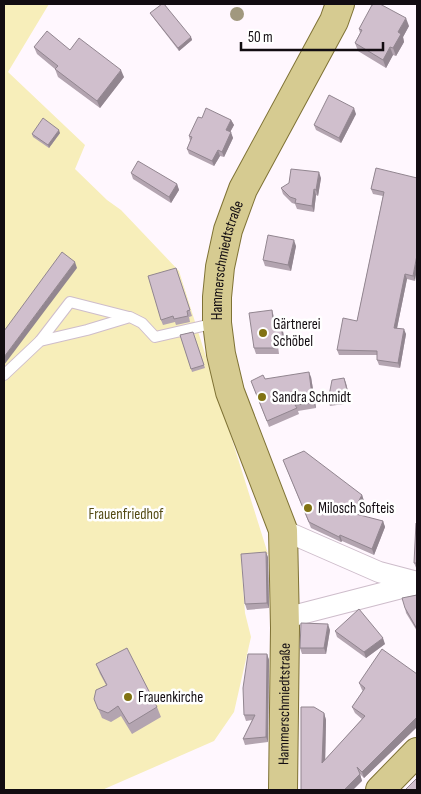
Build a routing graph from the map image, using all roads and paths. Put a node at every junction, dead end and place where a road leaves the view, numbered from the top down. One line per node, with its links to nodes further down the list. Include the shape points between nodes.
1 (340, 4): 3 (main road, Hammerschmiedtstraße, via 334,21 242,189 222,258)
2 (130, 317): 3 (lane, via 142,323 155,337); 4 (lane); 4 (lane, via 70,302)
3 (217, 323): 6 (main road, Hammerschmiedtstraße, via 230,392)
4 (40, 341): 5 (lane)
5 (4, 375)
6 (283, 530): 7 (street, via 379,572); 8 (main road, Hammerschmiedtstraße)
7 (417, 583): 8 (street)
8 (285, 618): 10 (main road, Hammerschmiedtstraße)
9 (417, 752): 11 (main road)
10 (283, 790)
11 (380, 790)

